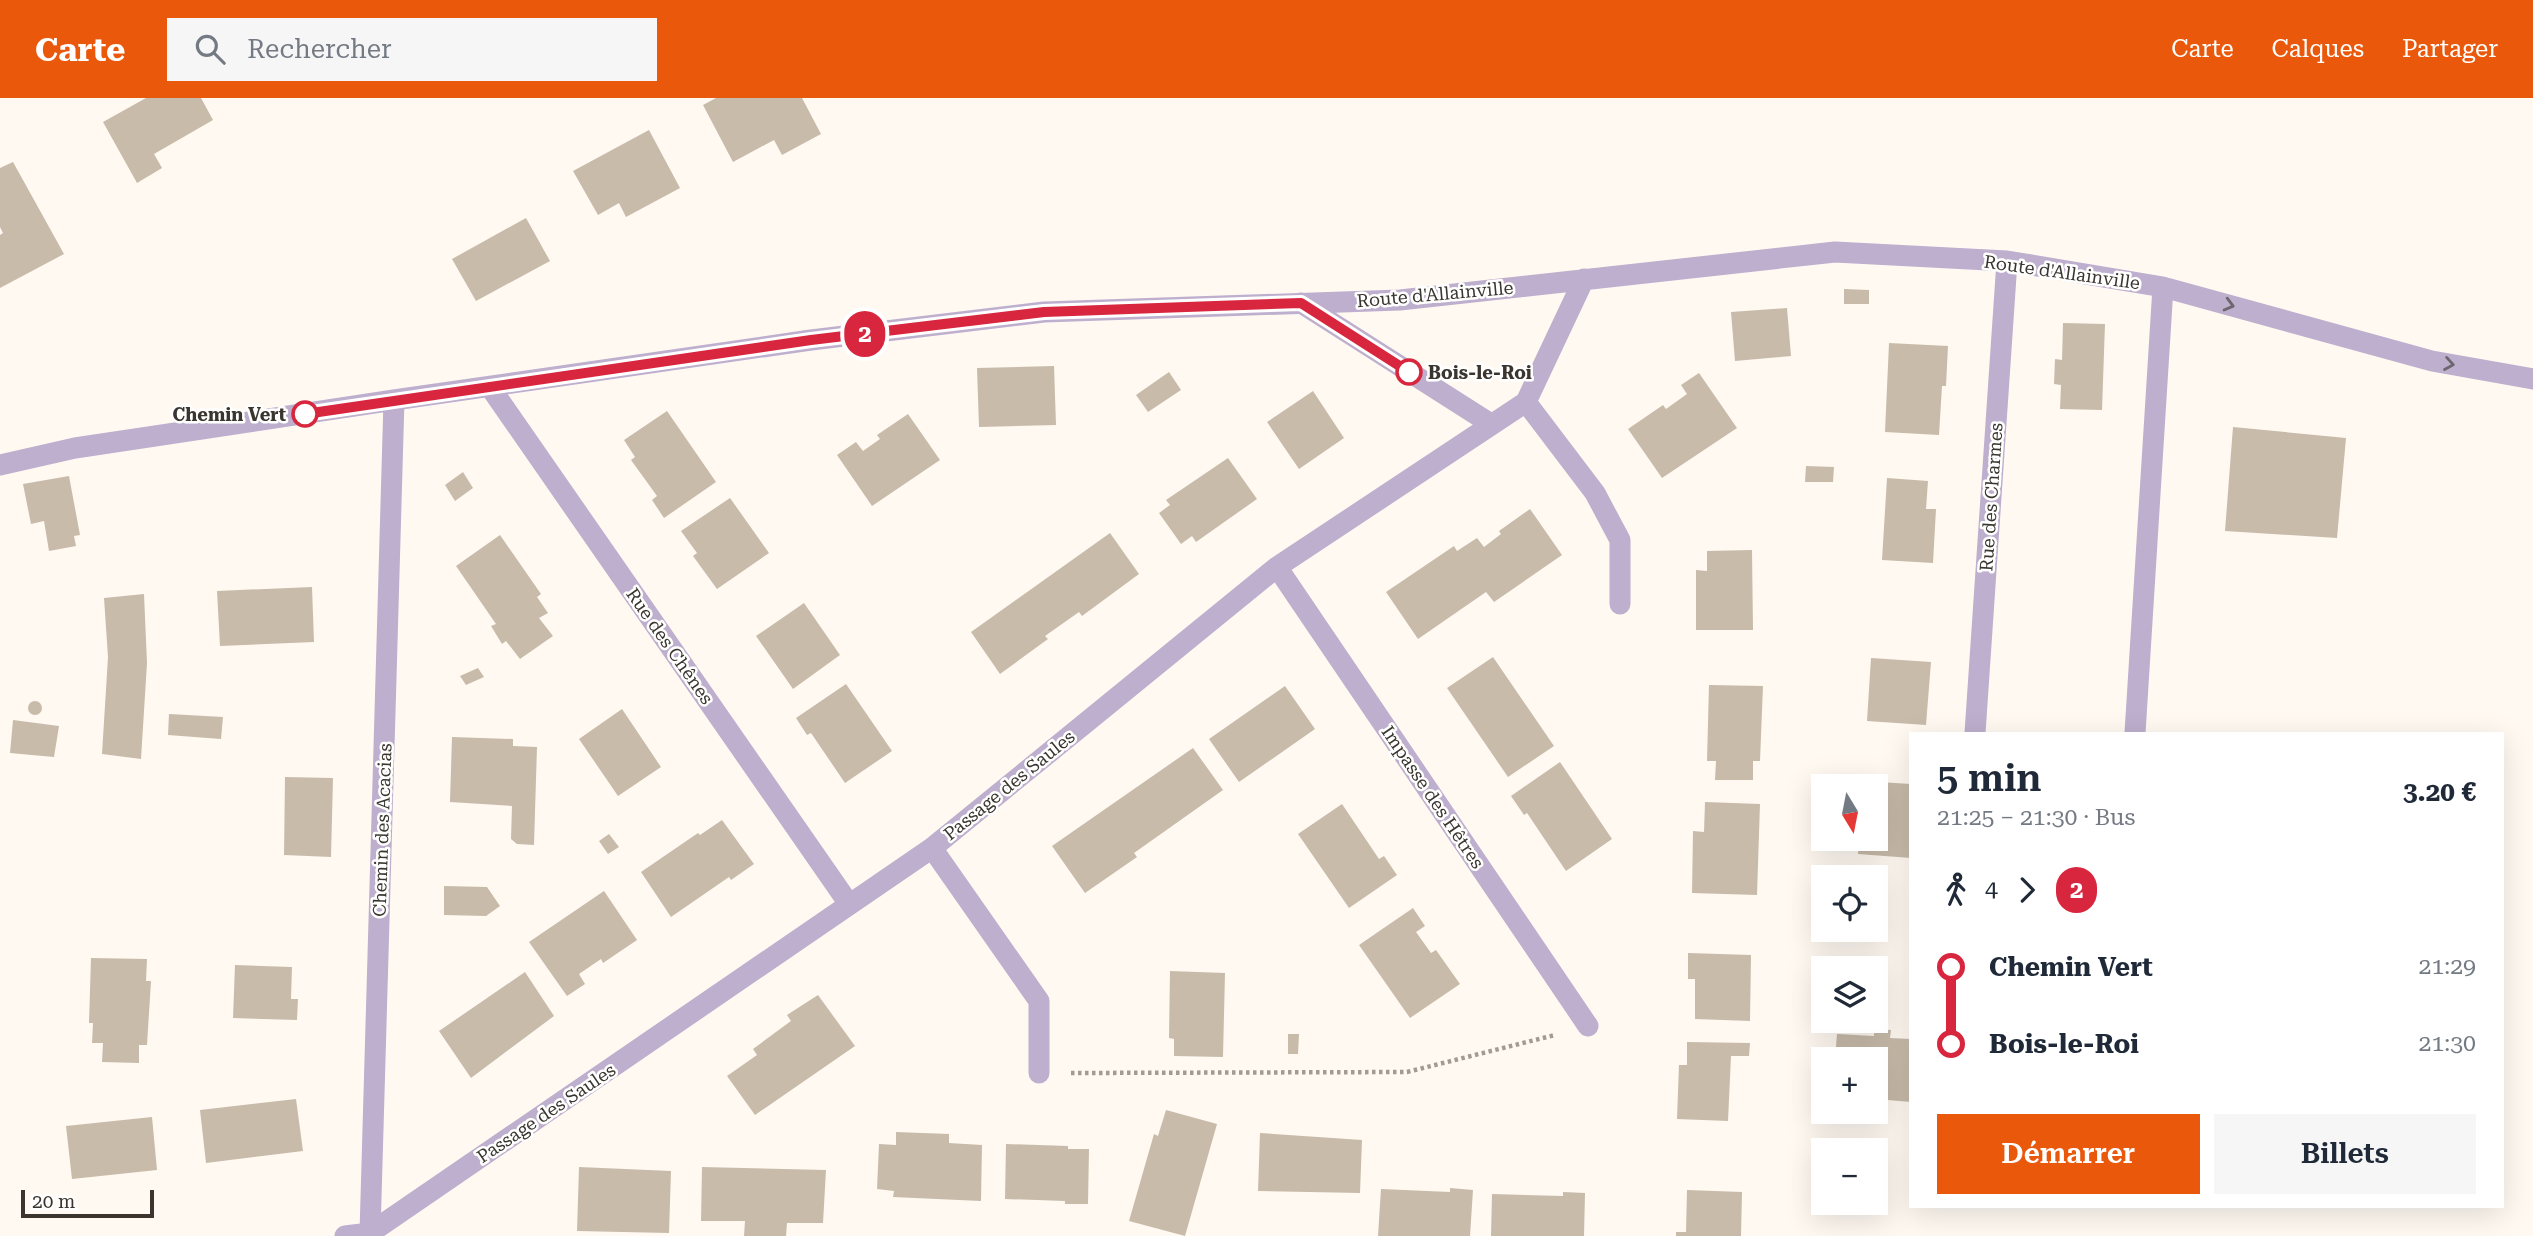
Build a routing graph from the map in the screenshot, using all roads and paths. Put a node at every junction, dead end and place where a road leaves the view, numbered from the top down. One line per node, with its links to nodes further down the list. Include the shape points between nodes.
1 (2007, 261): 2 (street, Route d'Allainville, via 1835,252); 3 (street, Route d'Allainville); 13 (street, Rue des Charmes)
2 (1584, 279): 4 (street, Route d'Allainville, via 1400,300); 8 (street)
3 (2163, 287): 5 (street, Route d'Allainville, one-way to 5, via 2432,360); 14 (street)
4 (1301, 303): 6 (street, Route d'Allainville, via 1044,312 811,340); 9 (street)
5 (2533, 379)
6 (491, 387): 7 (street, Route d'Allainville); 16 (street, Rue des Chênes)
7 (394, 400): 10 (street, Route d'Allainville, via 75,448); 19 (street, Chemin des Acacias)
8 (1526, 402): 9 (street, Passage des Saules); 12 (street, via 1595,493 1620,540)
9 (1491, 424): 11 (street, Passage des Saules)
10 (0, 465)
11 (1277, 567): 15 (street, Passage des Saules); 17 (street, Impasse des Hêtres)
12 (1620, 604)
13 (1975, 732)
14 (2136, 732)
15 (932, 848): 16 (street, Passage des Saules); 18 (street, via 1039,1001)
16 (849, 904): 19 (street, Passage des Saules)
17 (1588, 1026): 18 (path, via 1407,1072)
18 (1039, 1073)
19 (370, 1233): 20 (street)
20 (345, 1236)

